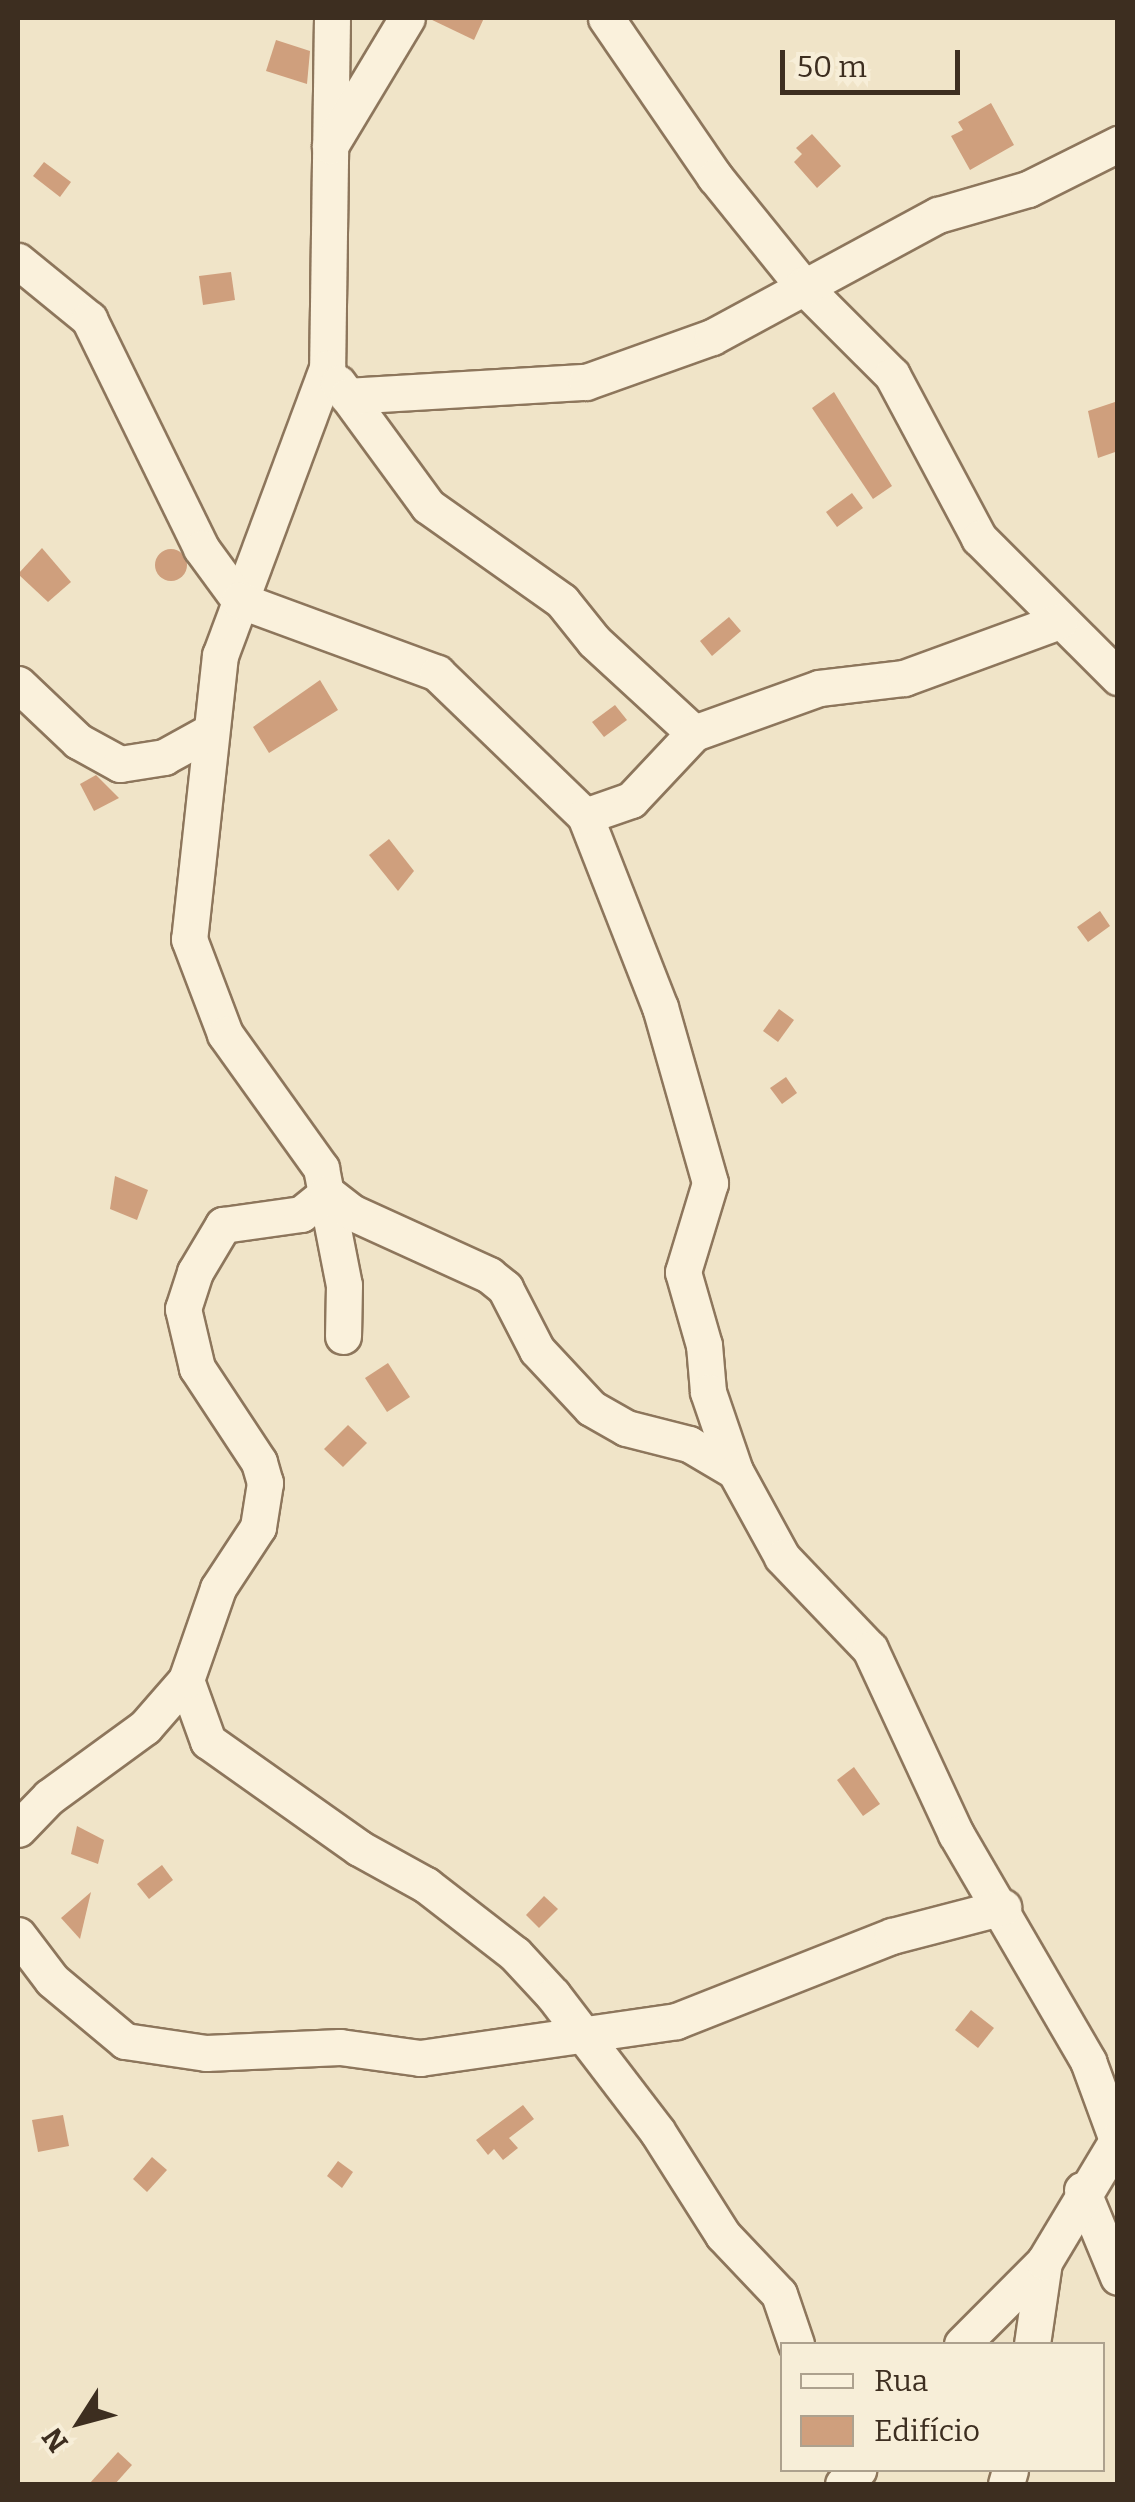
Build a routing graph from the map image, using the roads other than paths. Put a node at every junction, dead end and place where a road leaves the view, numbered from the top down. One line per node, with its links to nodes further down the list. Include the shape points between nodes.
1 (332, 18): 5 (street)
2 (407, 18): 5 (street)
3 (606, 18): 7 (street, via 715,177)
4 (1118, 144): 7 (street, via 1028,190 938,215)
5 (330, 147): 8 (street)
6 (18, 261): 9 (street, via 89,319 201,548)
7 (802, 285): 8 (street, via 712,337 586,382); 10 (street, via 892,376 979,538)
8 (337, 382): 9 (street); 13 (street, via 428,506 562,601)
9 (239, 600): 14 (street, via 220,655); 15 (street, via 437,672)
10 (1060, 621): 11 (street); 13 (street, via 904,678 820,688)
11 (1118, 677)
12 (18, 684): 14 (street, via 78,741 120,764 164,756)
13 (694, 733): 15 (street, via 631,800)
14 (206, 734): 16 (street, via 189,939 226,1034 321,1168)
15 (585, 816): 18 (street, via 660,1007 710,1183 683,1272 704,1345 708,1392)
16 (327, 1194): 17 (street, via 344,1285); 18 (street, via 350,1212 490,1276 504,1288 538,1350 591,1408 626,1428 689,1444); 19 (street, via 301,1214 223,1225 195,1272 184,1310 197,1368 260,1462 265,1482 258,1527 218,1588)
17 (344, 1336)
18 (735, 1471): 21 (street, via 782,1556 870,1649 956,1834)
19 (186, 1680): 20 (street, via 144,1727 49,1797); 23 (street, via 208,1741 359,1848 426,1885 515,1954)
20 (18, 1829)
21 (1004, 1907): 23 (street, via 882,1940 676,2021); 24 (street, via 1088,2062)
22 (18, 1934): 23 (street, via 52,1980 101,2024 125,2041 146,2045 206,2052 340,2048 420,2058)
23 (581, 2033): 28 (street, via 657,2131 723,2235 779,2294)
24 (1117, 2140): 25 (street)
25 (1082, 2190): 26 (street); 27 (street)
26 (1044, 2262): 29 (street); 30 (street)
27 (1118, 2277)
28 (795, 2342)
29 (964, 2342)
30 (1032, 2342)

